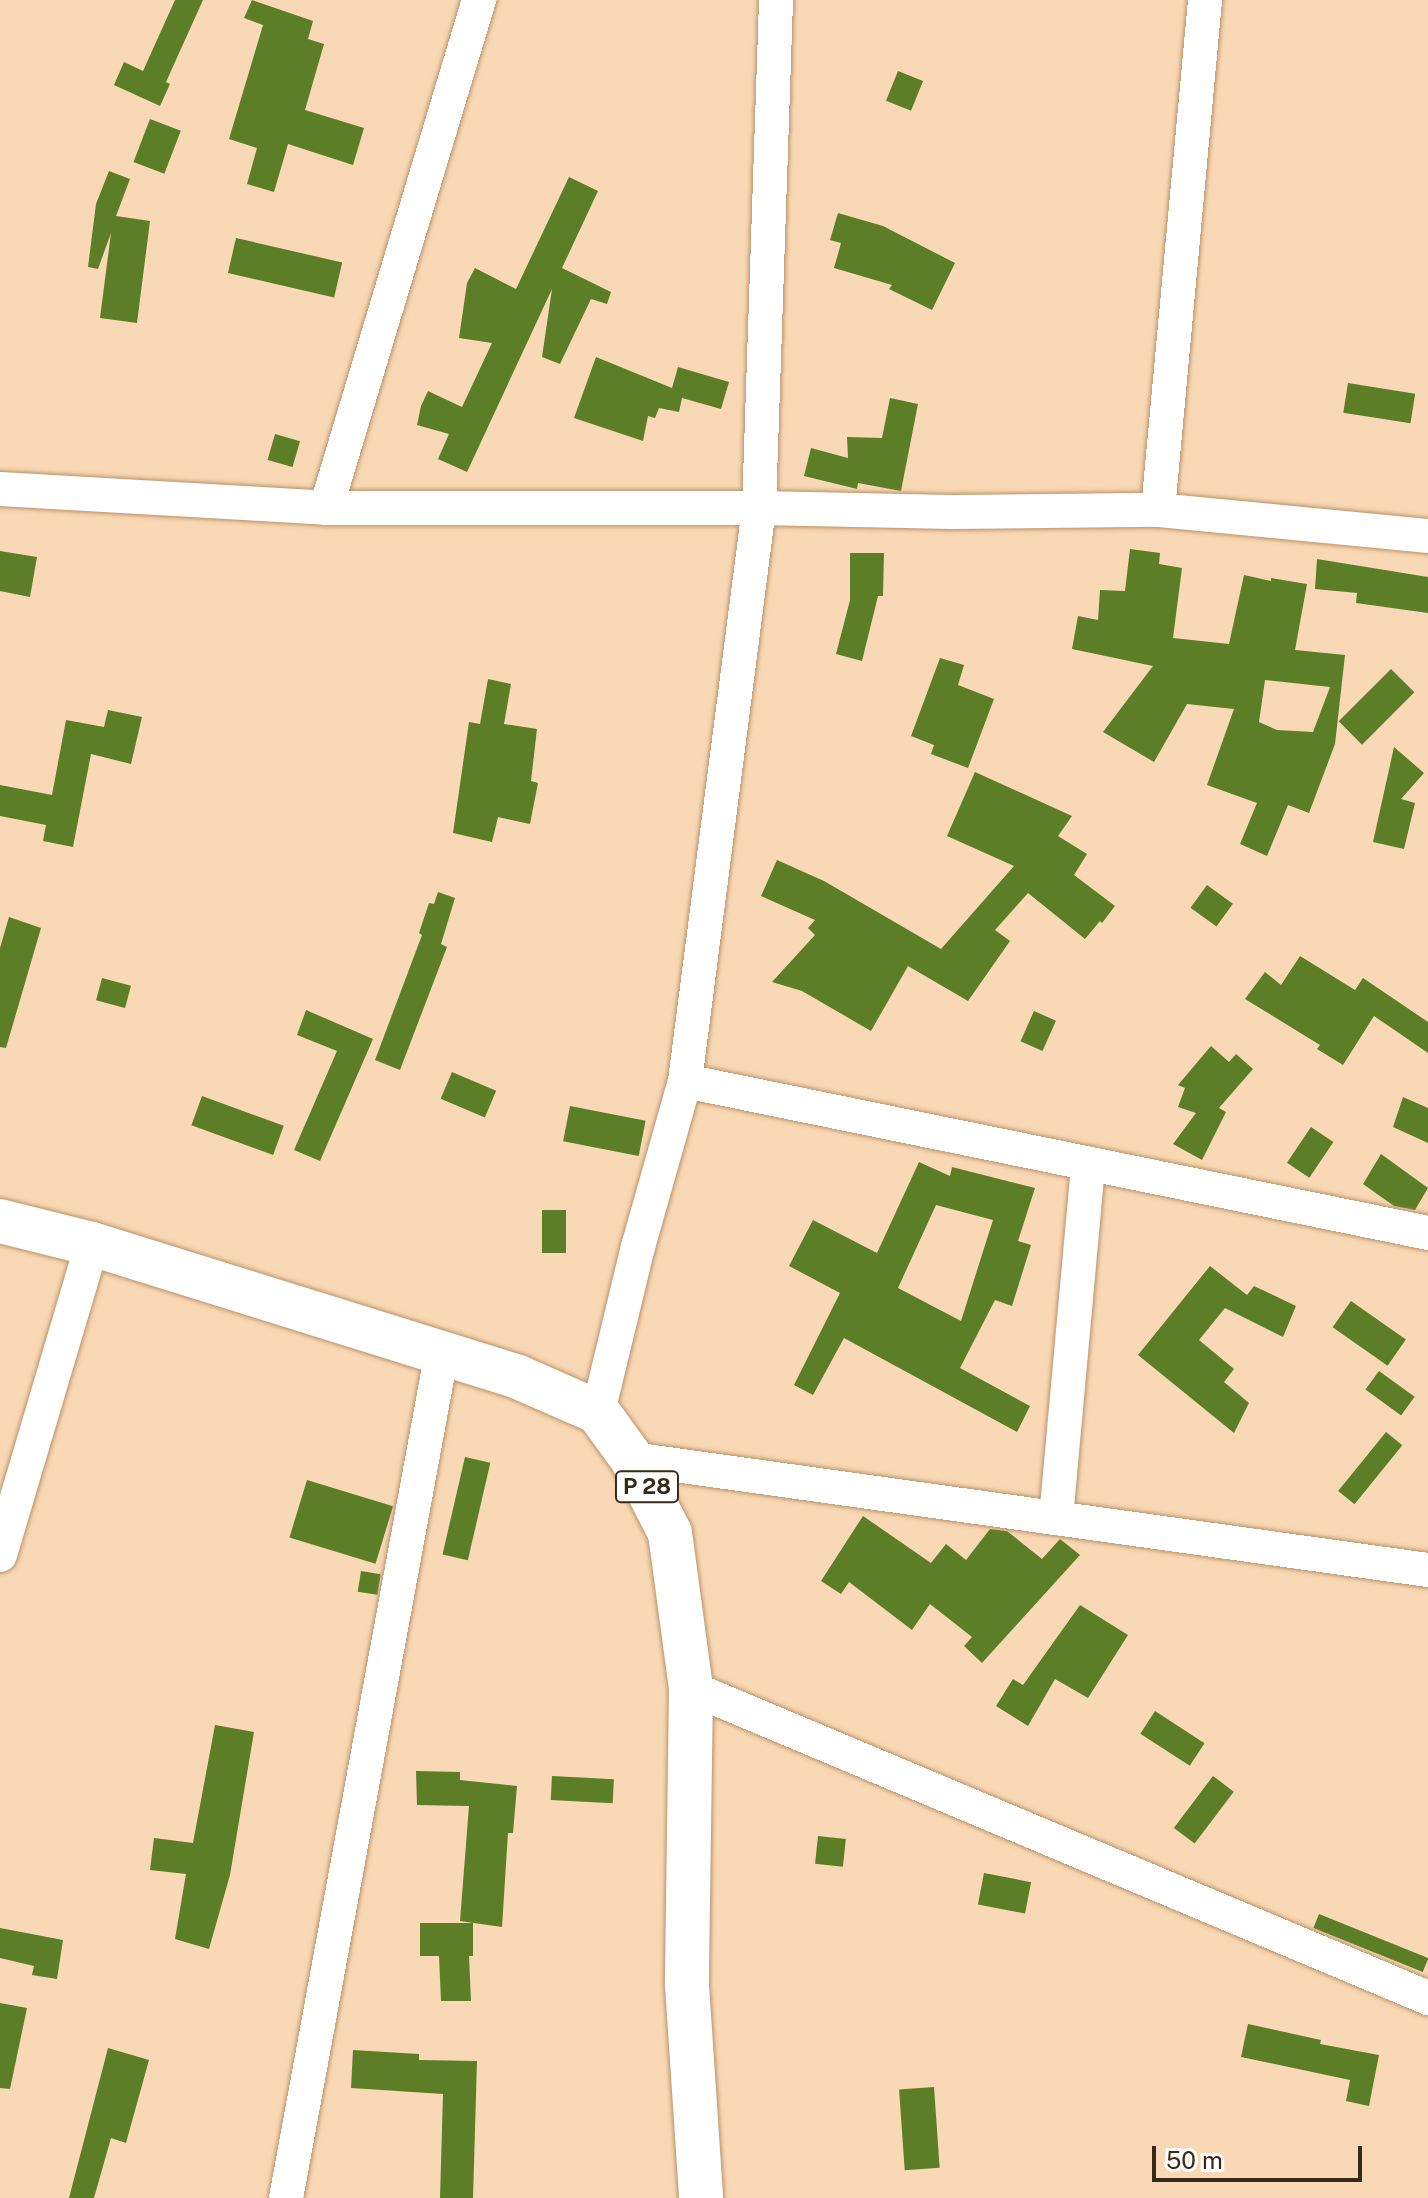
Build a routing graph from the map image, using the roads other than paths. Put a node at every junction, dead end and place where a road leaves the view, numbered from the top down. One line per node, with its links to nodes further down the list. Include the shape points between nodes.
1 (479, 0): 5 (street)
2 (776, 0): 6 (street)
3 (1205, 0): 7 (street)
4 (0, 489): 5 (street)
5 (326, 508): 6 (street)
6 (759, 508): 7 (street); 9 (street)
7 (1158, 510): 8 (street)
8 (1428, 536)
9 (685, 1081): 10 (street); 15 (street)
10 (1088, 1163): 12 (street); 17 (street)
11 (0, 1221): 13 (main road)
12 (1428, 1233)
13 (92, 1244): 14 (main road); 18 (street)
14 (442, 1351): 15 (main road); 22 (street)
15 (598, 1412): 16 (main road, P 28)
16 (632, 1459): 17 (street); 20 (main road, P 28, via 670,1533)
17 (1056, 1518): 19 (street)
18 (0, 1555)
19 (1428, 1570)
20 (691, 1688): 21 (street); 23 (main road, P 28, via 687,1985)
21 (1428, 1998)
22 (286, 2198)
23 (701, 2198)

